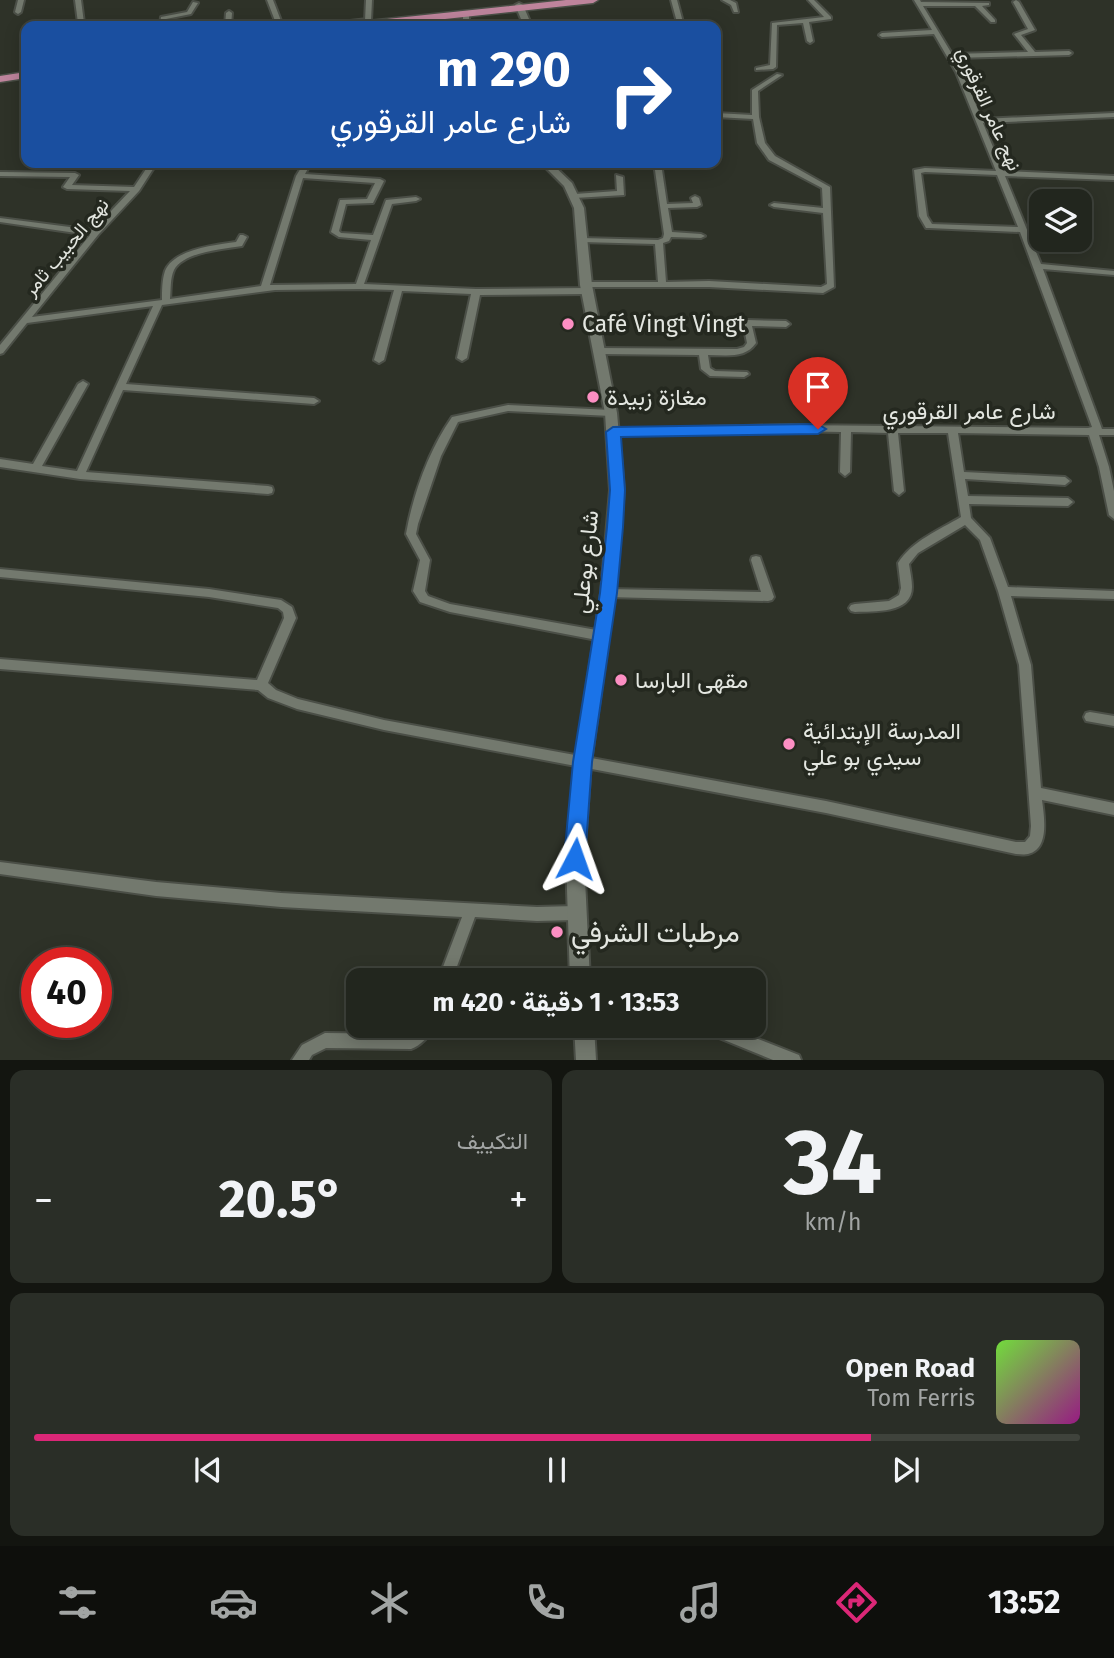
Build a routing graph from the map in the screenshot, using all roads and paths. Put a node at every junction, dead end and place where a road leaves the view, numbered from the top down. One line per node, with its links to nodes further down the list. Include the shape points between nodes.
1 (21, 0): 17 (street)
2 (78, 0): 20 (street)
3 (270, 0): 23 (street)
4 (369, 0): 24 (street)
5 (568, 0): 15 (main road)
6 (593, 0): 15 (main road)
7 (674, 0): 28 (street)
8 (726, 0): 16 (street)
9 (811, 0): 29 (street, via 830,18)
10 (918, 2): 13 (street); 31 (street, نهج عامر القرقوري)
11 (1016, 2): 35 (street, via 1032,30 1017,34)
12 (195, 3): 21 (street, via 189,13)
13 (977, 4): 14 (street); 30 (street)
14 (988, 4)
15 (521, 5): 19 (main road); 25 (main road)
16 (736, 10)
17 (18, 12)
18 (229, 13): 22 (street)
19 (466, 14): 26 (main road); 27 (street)
20 (81, 21)
21 (163, 21)
22 (228, 21)
23 (278, 21)
24 (374, 21)
25 (390, 21)
26 (394, 21)
27 (466, 21)
28 (680, 21)
29 (806, 21): 33 (street); 37 (street, via 774,24 773,67)
30 (993, 21)
31 (936, 32): 32 (street); 36 (street, نهج عامر القرقوري)
32 (882, 35)
33 (810, 41)
34 (1069, 53): 35 (street)
35 (1033, 54): 36 (street)
36 (949, 56): 42 (street, نهج عامر القرقوري)
37 (758, 69)
38 (779, 75): 41 (street, via 755,90)
39 (721, 115): 41 (street)
40 (1114, 115): 42 (street)
41 (756, 117): 58 (street, via 761,144 772,158 826,187)
42 (979, 121): 48 (street, نهج عامر القرقوري)
43 (150, 168): 52 (street, نهج الحبيب ثامر)
44 (304, 168): 49 (street)
45 (551, 168): 53 (street)
46 (658, 168): 57 (street)
47 (0, 174): 52 (street, via 75,175 66,187)
48 (1001, 174): 51 (street); 60 (street, نهج عامر القرقوري); 60 (street, via 917,172 923,216 935,227)
49 (300, 176): 65 (street, via 380,181 370,201 343,202 335,232); 72 (street)
50 (619, 177): 53 (street, via 621,193)
51 (1114, 178)
52 (136, 189): 61 (street, نهج الحبيب ثامر)
53 (575, 196): 66 (street, شارع بوعلي)
54 (695, 198): 57 (street, via 696,205)
55 (416, 199): 65 (street, via 389,202)
56 (774, 205): 58 (street)
57 (664, 206): 62 (street)
58 (827, 211): 70 (street, via 831,285 823,290)
59 (0, 220): 61 (street)
60 (1023, 230): 68 (street, نهج عامر القرقوري)
61 (95, 233): 77 (street, نهج الحبيب ثامر)
62 (668, 234): 63 (street); 67 (street)
63 (701, 236)
64 (243, 237): 76 (street, via 239,244 204,250 176,263 169,271)
65 (376, 238): 71 (street)
66 (582, 240): 67 (street); 74 (street, شارع بوعلي)
67 (659, 242): 70 (street)
68 (1038, 266): 69 (street); 92 (street, نهج عامر القرقوري)
69 (1114, 273)
70 (662, 284): 74 (street)
71 (359, 286): 72 (street); 73 (street)
72 (265, 288): 76 (street)
73 (399, 288): 75 (street); 83 (street)
74 (586, 288): 75 (street); 80 (street, شارع بوعلي)
75 (476, 292): 82 (street)
76 (162, 302): 77 (street); 86 (street)
77 (24, 321): 79 (street, نهج الحبيب ثامر)
78 (786, 324): 81 (street, via 747,323 752,343 747,349)
79 (0, 351)
80 (599, 351): 81 (street); 88 (street, شارع بوعلي)
81 (703, 353): 84 (street, via 706,369 713,374)
82 (462, 358)
83 (379, 360)
84 (744, 374)
85 (83, 384): 96 (street)
86 (121, 387): 87 (street); 98 (street)
87 (314, 401)
88 (611, 413): 93 (street, شارع بوعلي); 113 (street, via 508,408 455,419 431,471 411,534 425,560 419,591 424,599)
89 (952, 429): 91 (street, شارع عامر القرقوري); 92 (street, شارع عامر القرقوري); 99 (street)
90 (846, 430): 91 (street, شارع عامر القرقوري); 93 (street, شارع عامر القرقوري); 97 (street)
91 (893, 430): 102 (street)
92 (1095, 430): 94 (street, شارع عامر القرقوري); 105 (street, نهج عامر القرقوري)
93 (613, 432): 110 (street, شارع بوعلي, via 617,490)
94 (1114, 432)
95 (0, 463): 96 (street)
96 (36, 467): 98 (street)
97 (845, 472)
98 (80, 475): 101 (street)
99 (959, 475): 100 (street); 103 (street)
100 (1065, 481)
101 (268, 490)
102 (899, 491)
103 (963, 500): 104 (street); 106 (street)
104 (1068, 502)
105 (1114, 515)
106 (966, 519): 109 (street, via 985,538); 112 (street, via 914,550 903,563 904,598 891,605)
107 (755, 560): 110 (street, via 768,597)
108 (0, 573): 115 (street, via 281,604 290,618)
109 (1004, 591): 111 (street); 119 (street, via 1025,665)
110 (608, 593): 113 (street, شارع بوعلي)
111 (1114, 595)
112 (855, 608)
113 (602, 636): 118 (street, شارع بوعلي)
114 (0, 664): 115 (street)
115 (261, 685): 118 (street, via 297,704 384,725)
116 (1090, 717): 117 (street)
117 (1114, 721)
118 (583, 762): 119 (street, via 1016,848 1028,848 1036,839); 123 (street, شارع بوعلي)
119 (1035, 793): 120 (street)
120 (1114, 809)
121 (0, 868): 122 (street, via 156,889)
122 (471, 910): 123 (street); 124 (street)
123 (575, 913): 125 (street, شارع بوعلي)
124 (449, 968)
125 (582, 968)
126 (415, 1038): 129 (street, via 411,1042 325,1040)
127 (585, 1038): 130 (street)
128 (739, 1038): 131 (street)
129 (299, 1059)
130 (586, 1059)
131 (794, 1059)

